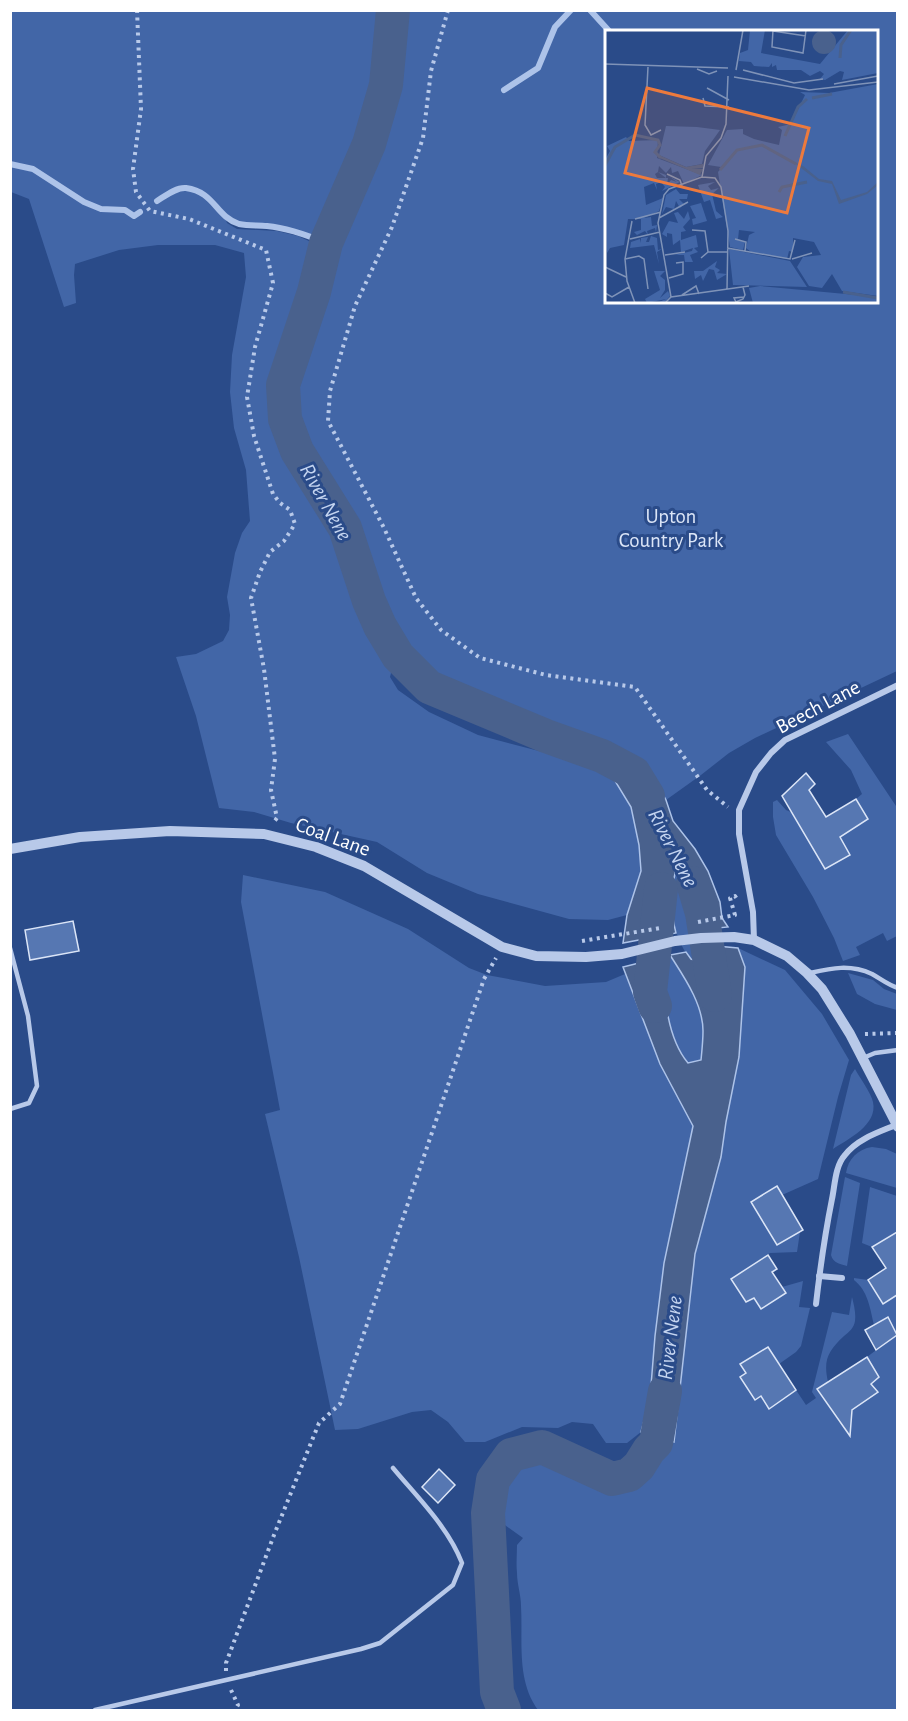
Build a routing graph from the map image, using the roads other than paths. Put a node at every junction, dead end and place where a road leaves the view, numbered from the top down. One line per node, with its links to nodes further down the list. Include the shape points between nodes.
1 (897, 685): 3 (street, Beech Lane, via 785,740 756,772 739,810)
2 (10, 849): 3 (street, Coal Lane, via 80,837 170,831 264,834 316,847 364,866 502,947 536,956 622,954 701,938)
3 (754, 940): 5 (street, Coal Lane, via 787,956)
4 (10, 948): 9 (lane, via 28,1016 37,1086 29,1103)
5 (807, 973): 6 (lane, via 858,968); 8 (street, Coal Lane, via 822,989)
6 (897, 988)
7 (897, 1050): 8 (lane)
8 (863, 1058): 10 (street, Coal Lane)
9 (10, 1109)
10 (897, 1126): 11 (street, via 864,1139 842,1157)
11 (819, 1276): 12 (street); 13 (street)
12 (842, 1278)
13 (816, 1304)
14 (393, 1468): 15 (lane, via 457,1550 462,1563 453,1585 380,1643)
15 (95, 1710)

